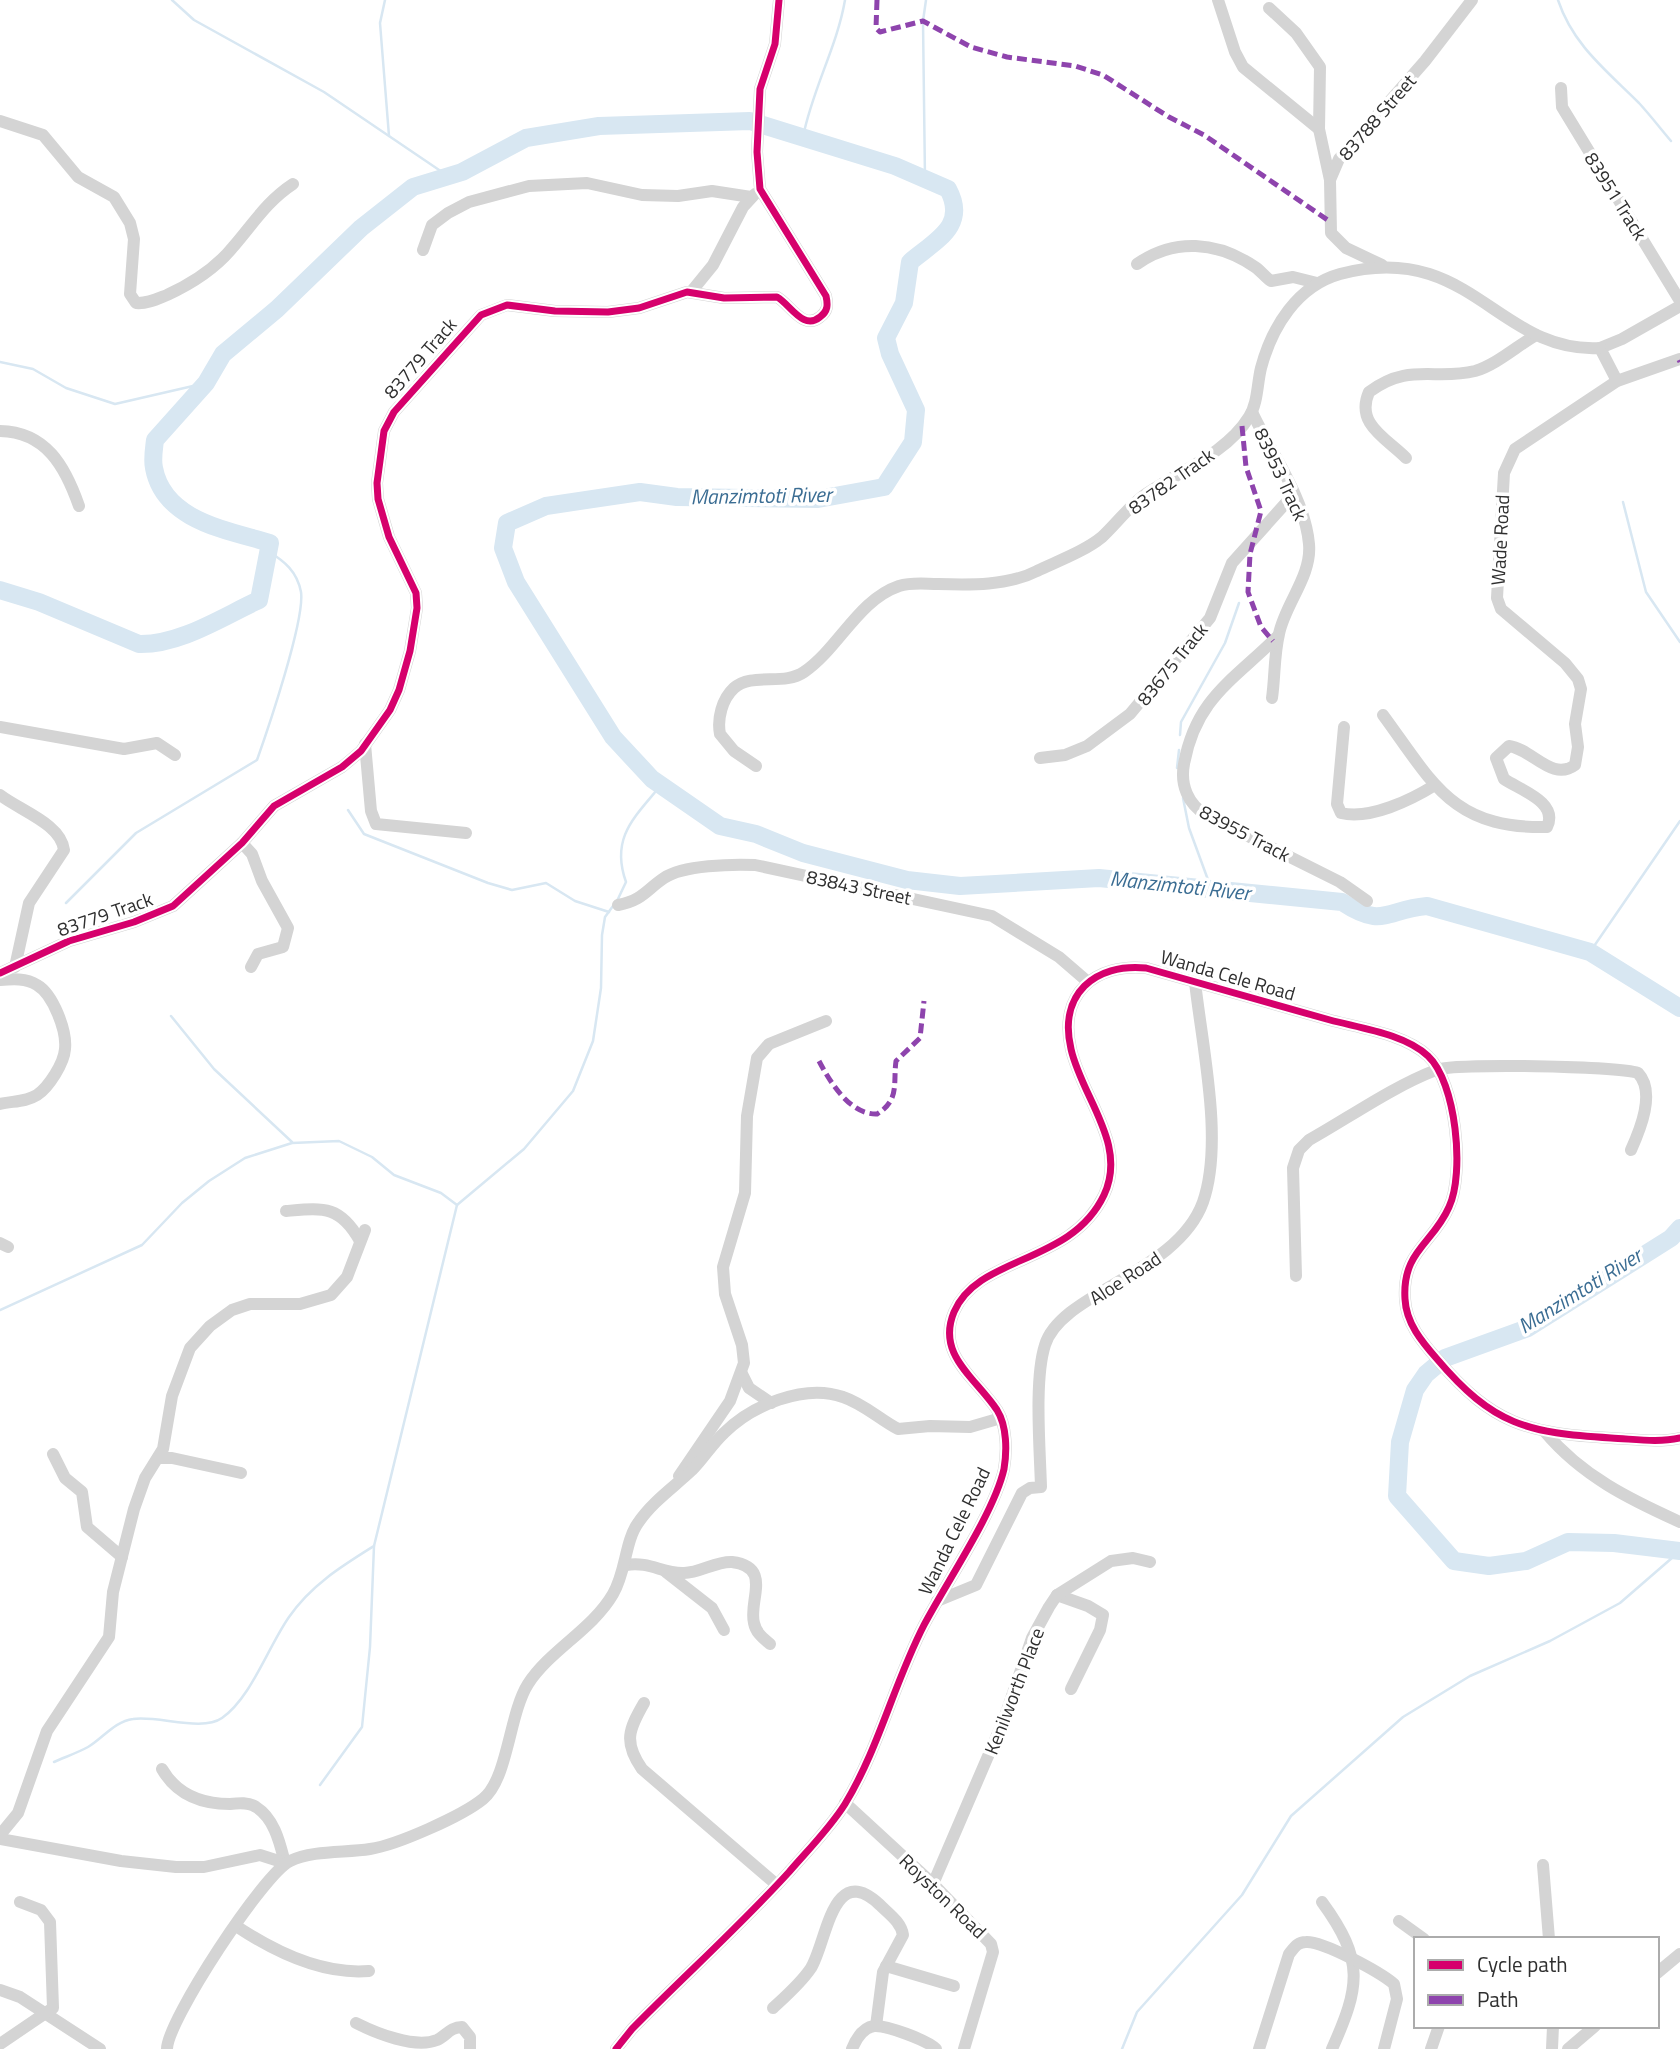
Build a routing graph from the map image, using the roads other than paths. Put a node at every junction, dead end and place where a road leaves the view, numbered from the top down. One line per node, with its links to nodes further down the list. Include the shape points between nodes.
1 (779, 0): 10 (street, 83779 Track, via 775,44 760,89)
2 (1218, 0): 7 (street, via 1243,66)
3 (1472, 0): 8 (street, 83788 Street, via 1347,148)
4 (1269, 8): 7 (street, via 1296,33 1320,67)
5 (1561, 88): 16 (street, 83951 Track, via 1562,107)
6 (0, 121): 9 (street, via 43,135 72,173 114,197 132,230 130,294 136,303 185,287 214,266 274,197)
7 (1319, 129): 8 (street)
8 (1330, 180): 13 (street, 83788 Street, via 1331,233 1346,248)
9 (293, 184)
10 (756, 193): 11 (street, via 642,195 587,183 529,186 469,202 448,213 432,225); 15 (street, via 739,214 713,265); 15 (street, 83779 Track, via 822,287 827,310 816,321 804,320 777,297 724,298)
11 (423, 250)
12 (1137, 264): 14 (street, via 1162,249 1203,245 1250,264 1271,281 1293,277)
13 (1382, 265): 14 (street, 83782 Track); 17 (street, 83782 Track, via 1409,267 1449,281)
14 (1317, 283): 21 (street, 83782 Track, via 1292,303 1266,354)
15 (691, 292): 31 (street, 83779 Track, via 608,312 507,305 492,309 468,327 394,412 382,442 378,499 416,593 417,608 399,690)
16 (1680, 304): 18 (street)
17 (1536, 335): 18 (street, 83782 Track, via 1577,348); 23 (street, via 1476,370 1412,374 1369,392 1364,409 1368,423)
18 (1600, 348): 20 (street)
19 (1680, 359): 20 (street, Wade Road)
20 (1616, 381): 35 (street, Wade Road, via 1516,449 1504,473 1497,598 1501,609 1578,679 1578,760 1570,769 1559,771 1523,749 1509,746 1496,758 1504,779 1547,808 1546,827 1474,817 1451,803)
21 (1252, 412): 24 (street, 83953 Track); 34 (street, 83782 Track, via 1226,442 1145,495 1094,542 1014,580 902,585 872,603 801,674 735,687 723,705 720,734)
22 (0, 431): 25 (street, via 33,438 55,454)
23 (1406, 458)
24 (1293, 495): 26 (street, 83953 Track, via 1304,522 1308,557); 33 (street, 83675 Track, via 1232,563 1210,618 1130,714 1087,746)
25 (79, 506)
26 (1278, 636): 27 (street, 83953 Track); 39 (street, 83955 Track, via 1219,690 1192,728 1182,772 1187,797 1206,815 1340,882)
27 (1272, 698)
28 (1383, 715): 35 (street, Wade Road)
29 (0, 727): 32 (street, via 124,749 157,743)
30 (1344, 727): 35 (street, via 1337,804 1341,813 1394,805)
31 (365, 744): 37 (street, via 376,824); 38 (street, 83779 Track, via 342,767 274,806)
32 (175, 755)
33 (1040, 758)
34 (756, 766)
35 (1435, 785)
36 (0, 795): 41 (street, via 59,833 64,850 29,903)
37 (466, 833)
38 (242, 843): 41 (street, 83779 Track, via 173,906 79,937); 42 (street, via 252,854 288,928 287,942 258,954)
39 (1367, 901)
40 (618, 905): 45 (street, 83843 Street, via 645,896 672,874 755,865 992,916 1059,957)
41 (15, 967): 43 (street, 83779 Track)
42 (251, 967)
43 (0, 973)
44 (0, 980): 49 (street, via 26,980 43,989 65,1047 40,1094)
45 (1088, 982): 46 (street, Wanda Cele Road, via 1107,970 1128,966); 55 (street, via 1072,1009 1071,1049 1107,1139 1110,1181 1088,1220 1046,1251 994,1272 970,1288 950,1323 950,1344 958,1363)
46 (1195, 982): 48 (street, Wanda Cele Road, via 1388,1036 1427,1055); 68 (street, Aloe Road, via 1211,1126 1210,1178 1202,1205 1162,1255 1071,1312 1051,1332 1040,1365 1041,1487 1022,1493 976,1585)
47 (826, 1021): 53 (street, via 769,1044 757,1058 747,1116 745,1193 723,1267 725,1294 744,1354)
48 (1438, 1068): 50 (street, via 1559,1067 1638,1073 1645,1085 1644,1111); 52 (street, via 1309,1140 1299,1150 1293,1168); 56 (street, via 1447,1087 1457,1175 1450,1206 1410,1260 1405,1284 1410,1320 1461,1388 1500,1417)
49 (0, 1104)
50 (1631, 1150)
51 (286, 1212): 59 (street, via 337,1213 363,1235 347,1277 331,1295 300,1304 241,1307 221,1316 198,1338 172,1396 166,1440)
52 (1296, 1276)
53 (742, 1374): 54 (street, via 749,1388); 61 (street, via 730,1401)
54 (771, 1403): 55 (street, via 820,1393 839,1395 905,1430 970,1427); 61 (street, via 738,1420)
55 (1001, 1418): 68 (street, Wanda Cele Road, via 1006,1448 1003,1470 989,1506)
56 (1545, 1432): 57 (street); 62 (street, via 1606,1486)
57 (1680, 1438)
58 (53, 1454): 63 (street, via 65,1478 84,1497 88,1527)
59 (158, 1458): 60 (street); 63 (street, via 141,1489)
60 (240, 1474)
61 (674, 1485): 65 (street, via 637,1524)
62 (1680, 1522)
63 (122, 1557): 75 (street, via 109,1637 47,1731 18,1813)
64 (1150, 1562): 67 (street, Kenilworth Place, via 1133,1558 1111,1561)
65 (626, 1565): 66 (street); 76 (street, via 606,1605 529,1683 500,1774 484,1798 391,1844)
66 (661, 1567): 69 (street, via 712,1608); 70 (street, via 683,1573 732,1562 749,1570 758,1583 753,1621)
67 (1057, 1595): 71 (street, via 1103,1615); 78 (street, Kenilworth Place, via 1032,1638 993,1745)
68 (937, 1601): 74 (street, Wanda Cele Road)
69 (724, 1630)
70 (770, 1644)
71 (1071, 1689)
72 (644, 1703): 79 (street, via 629,1731 631,1749 642,1769)
73 (162, 1769): 76 (street, via 175,1787 196,1799 259,1808 279,1838)
74 (845, 1803): 78 (street, Royston Road); 79 (street, Wanda Cele Road)
75 (0, 1837): 76 (street, via 176,1867 204,1867 260,1855)
76 (285, 1863): 83 (street)
77 (1543, 1865): 85 (street)
78 (933, 1884): 107 (street, Royston Road, via 991,1944 993,1952)
79 (777, 1885): 104 (street, Wanda Cele Road)
80 (20, 1902): 94 (street, via 41,1909 50,1922)
81 (1322, 1902): 87 (street, via 1337,1922)
82 (1399, 1921): 84 (street)
83 (236, 1926): 89 (street, via 272,1950 347,1973); 102 (street, via 173,2025)
84 (1420, 1937)
85 (1549, 1937)
86 (1680, 1954): 90 (street)
87 (1353, 1962): 108 (street, via 1317,1943 1295,1946 1280,1974); 109 (street, via 1354,1991); 110 (street, via 1387,1978 1397,1990)
88 (886, 1966): 91 (street); 93 (street, via 901,1941 902,1927 865,1895 844,1896 835,1903 810,1969); 96 (street)
89 (369, 1971)
90 (1659, 1971)
91 (954, 1986)
92 (0, 1990): 94 (street)
93 (773, 2008)
94 (50, 2011): 100 (street); 101 (street)
95 (356, 2023): 103 (street, via 416,2043 435,2042 453,2028 461,2028 470,2037)
96 (876, 2026): 105 (street, via 863,2031); 106 (street, via 918,2038)
97 (1438, 2028): 111 (street)
98 (1553, 2028): 112 (street)
99 (1593, 2028): 113 (street)
100 (0, 2044)
101 (100, 2049)
102 (167, 2049)
103 (470, 2049)
104 (616, 2049)
105 (852, 2049)
106 (936, 2049)
107 (964, 2049)
108 (1259, 2049)
109 (1332, 2049)
110 (1384, 2049)
111 (1431, 2049)
112 (1552, 2049)
113 (1568, 2049)

